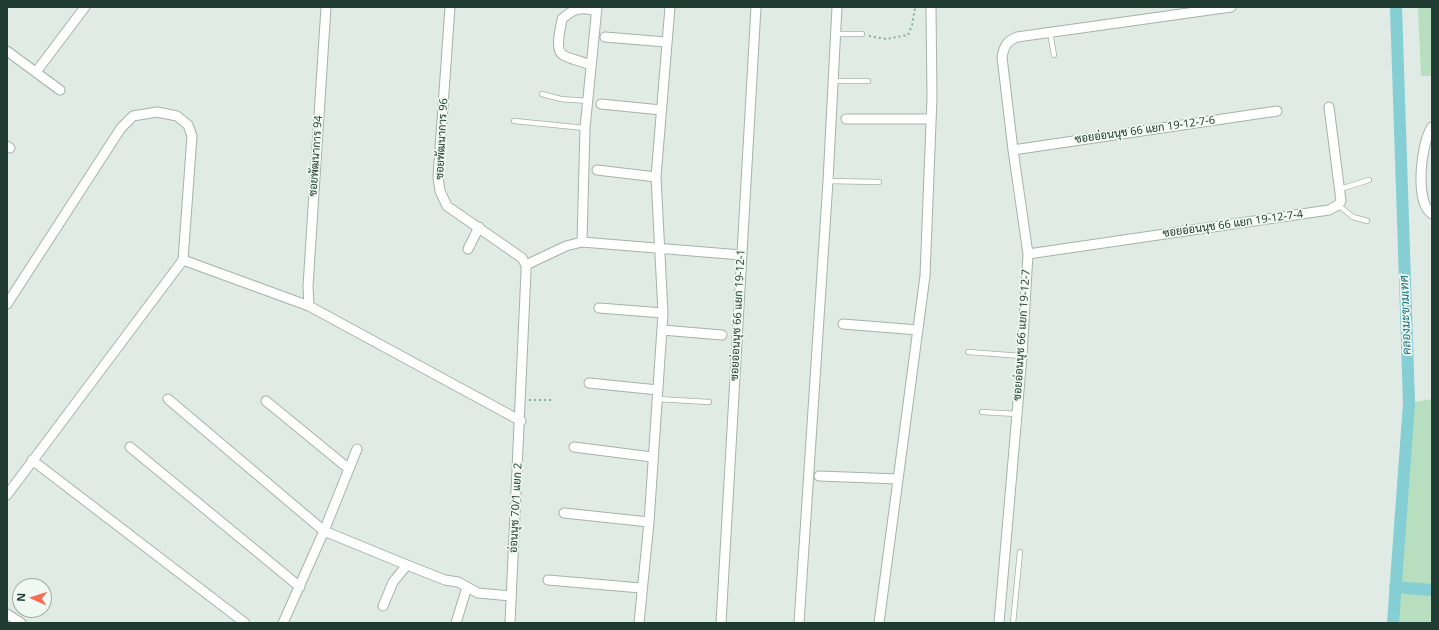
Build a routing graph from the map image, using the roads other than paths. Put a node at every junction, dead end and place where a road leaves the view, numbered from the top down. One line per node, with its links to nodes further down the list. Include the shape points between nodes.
1 (86, 7): 19 (street)
2 (326, 7): 53 (street, ซอยพัฒนาการ 94, via 308,286)
3 (450, 7): 44 (street, ซอยพัฒนาการ 96, via 438,177 440,191 447,206)
4 (670, 7): 15 (street)
5 (756, 7): 49 (street, ซอยอ่อนนุช 66 แยก 19-12-1)
6 (837, 7): 12 (street)
7 (931, 7): 30 (street)
8 (1231, 7): 10 (street)
9 (596, 9): 18 (street); 18 (street, via 572,11 562,19 560,32 560,50 563,55)
10 (1180, 10): 11 (street)
11 (1050, 32): 17 (lane); 34 (street, ซอยอ่อนนุช 66 แยก 19-12-7, via 1017,37 1008,41 1003,48)
12 (836, 34): 13 (lane); 20 (street)
13 (862, 34)
14 (605, 37): 15 (street)
15 (666, 42): 27 (street)
16 (7, 51): 19 (street)
17 (1054, 55)
18 (590, 65): 24 (street)
19 (36, 72): 22 (street)
20 (833, 81): 21 (lane); 38 (street)
21 (868, 81)
22 (60, 90)
23 (542, 94): 24 (lane, via 561,99)
24 (588, 101): 33 (street)
25 (602, 104): 27 (street)
26 (1328, 107): 40 (street)
27 (661, 110): 36 (street)
28 (1277, 111): 34 (street, ซอยอ่อนนุช 66 แยก 19-12-7-6)
29 (846, 119): 30 (street)
30 (931, 119): 58 (street, via 925,276)
31 (514, 121): 33 (lane)
32 (1432, 127): 42 (street, via 1424,143 1420,172 1422,192)
33 (585, 128): 45 (street)
34 (1013, 150): 48 (street, ซอยอ่อนนุช 66 แยก 19-12-7)
35 (597, 170): 36 (street)
36 (656, 177): 46 (street)
37 (1369, 180): 40 (lane)
38 (828, 181): 39 (lane); 98 (street)
39 (879, 182)
40 (1340, 190): 41 (street, via 1341,200)
41 (1338, 205): 43 (lane, via 1353,218); 48 (street, ซอยอ่อนนุช 66 แยก 19-12-7-4, via 1329,210)
42 (1432, 214)
43 (1367, 221)
44 (479, 227): 47 (street); 51 (street, ซอยพัฒนาการ 96, via 514,251)
45 (582, 242): 46 (street); 51 (street, via 566,246)
46 (659, 247): 49 (street); 55 (street)
47 (468, 249)
48 (1028, 254): 61 (street, ซอยอ่อนนุช 66 แยก 19-12-7)
49 (741, 255): 97 (street, ซอยอ่อนนุช 66 แยก 19-12-1)
50 (184, 260): 52 (street, via 192,136 188,125 177,116 157,112 133,116 121,128); 53 (street); 74 (street)
51 (526, 265): 69 (street)
52 (7, 304)
53 (309, 306): 69 (street)
54 (599, 308): 55 (street)
55 (663, 313): 57 (street)
56 (843, 324): 58 (street)
57 (662, 330): 59 (street); 63 (street)
58 (918, 330): 77 (street)
59 (722, 335)
60 (968, 352): 61 (lane)
61 (1022, 356): 68 (street, ซอยอ่อนนุช 66 แยก 19-12-7)
62 (589, 383): 63 (street)
63 (657, 394): 66 (lane); 73 (street)
64 (168, 399): 81 (street)
65 (266, 401): 75 (street)
66 (709, 402)
67 (982, 412): 68 (lane)
68 (1016, 414): 100 (street, ซอยอ่อนนุช 66 แยก 19-12-7)
69 (521, 421): 88 (street, อ่อนนุช 70/1 แยก 2)
70 (130, 447): 85 (street)
71 (574, 447): 73 (street)
72 (357, 449): 75 (street)
73 (652, 457): 80 (street)
74 (32, 460): 78 (street); 92 (street)
75 (349, 470): 81 (street)
76 (819, 476): 77 (street)
77 (898, 480): 99 (street)
78 (7, 495)
79 (564, 513): 80 (street)
80 (649, 522): 87 (street)
81 (324, 531): 83 (street); 85 (street)
82 (1020, 552): 101 (lane)
83 (407, 565): 86 (street); 89 (street, via 393,582)
84 (548, 580): 87 (street)
85 (300, 587): 93 (street)
86 (467, 587): 88 (street, via 478,594); 94 (street)
87 (641, 588): 96 (street)
88 (511, 596): 95 (street, อ่อนนุช 70/1 แยก 2)
89 (383, 606)
90 (7, 614): 91 (street)
91 (21, 623)
92 (245, 623)
93 (283, 623)
94 (456, 623)
95 (510, 623)
96 (639, 623)
97 (721, 623)
98 (799, 623)
99 (879, 623)
100 (999, 623)
101 (1013, 623)

